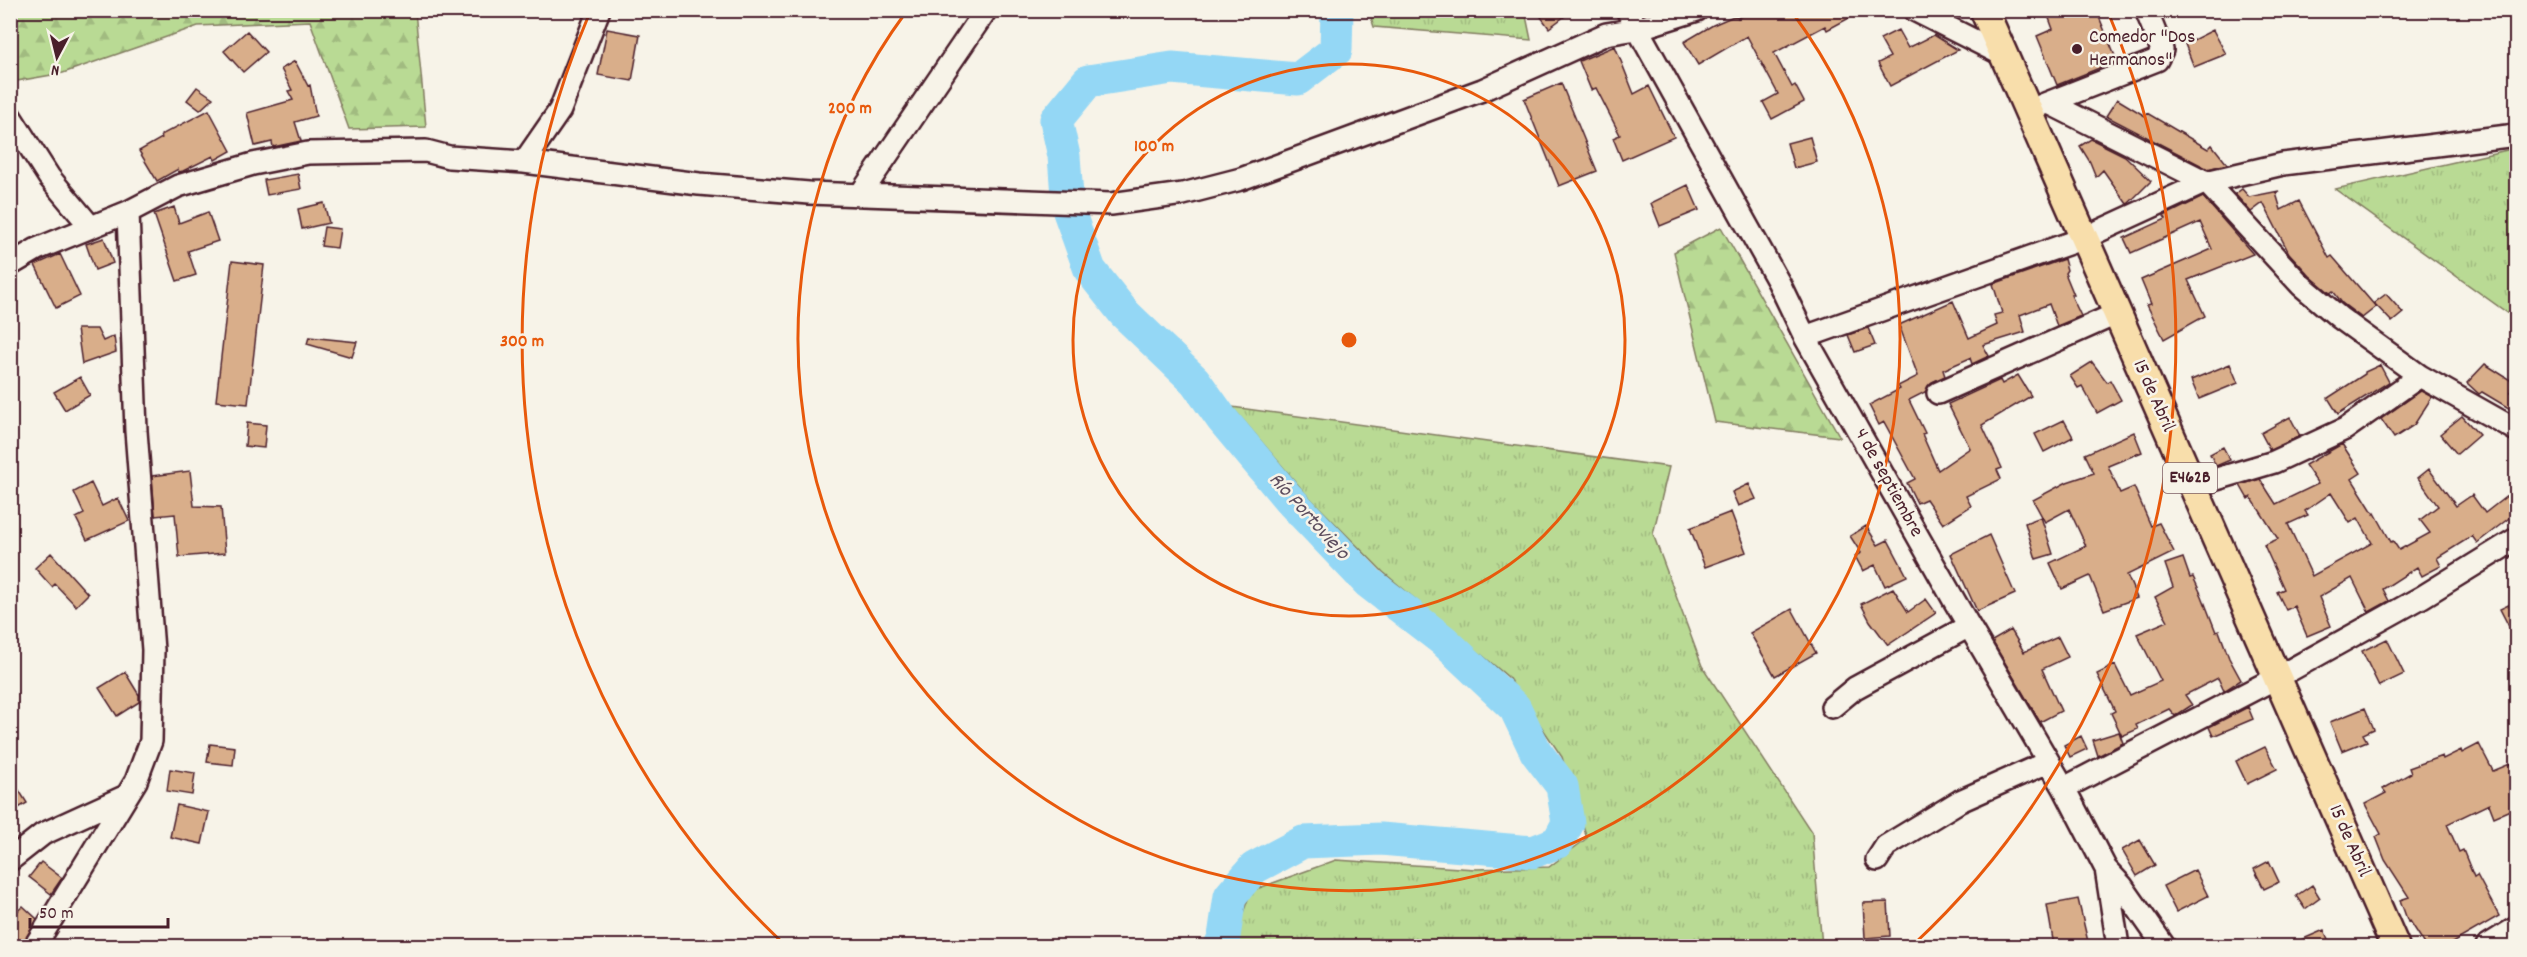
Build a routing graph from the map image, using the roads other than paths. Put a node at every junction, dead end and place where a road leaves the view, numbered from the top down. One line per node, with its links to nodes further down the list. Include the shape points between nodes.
1 (598, 10): 12 (street, via 560,110)
2 (986, 10): 14 (street)
3 (1697, 10): 7 (street)
4 (1914, 10): 8 (street)
5 (1984, 10): 8 (main road, 15 de Abril / E462B)
6 (2146, 10): 9 (street, via 2162,50 2157,60)
7 (1632, 20): 14 (street, via 1482,90 1241,179 1182,194 1111,204); 20 (street, 4 de septiembre, via 1779,283)
8 (2003, 55): 9 (main road, 15 de Abril / E462B)
9 (2038, 106): 13 (street); 17 (main road, 15 de Abril / E462B)
10 (10, 116): 16 (street, via 49,177)
11 (2517, 135): 13 (street, via 2283,164)
12 (524, 162): 14 (street, via 699,184); 15 (street, via 449,157 426,151 308,153 178,186)
13 (2206, 182): 17 (street); 21 (street, via 2301,285)
14 (861, 195)
15 (128, 212): 16 (street); 31 (street, via 136,431 153,650 151,741)
16 (90, 226): 18 (street)
17 (2084, 238): 19 (main road, 15 de Abril / E462B); 20 (street)
18 (10, 265)
19 (2116, 314): 22 (street); 24 (main road, 15 de Abril / E462B)
20 (1805, 337): 26 (street, 4 de septiembre)
21 (2420, 376): 23 (street); 24 (street, via 2345,429 2274,462)
22 (1938, 393)
23 (2517, 430)
24 (2193, 486): 27 (main road, 15 de Abril / E462B)
25 (2517, 539): 27 (street, via 2422,597)
26 (1969, 626): 28 (street, via 1855,688); 29 (street, 4 de septiembre)
27 (2278, 676): 30 (street); 39 (main road, 15 de Abril / E462B)
28 (1832, 706)
29 (2048, 762): 30 (street, 4 de septiembre); 33 (street, via 1960,801 1886,846)
30 (2064, 788): 34 (street, 4 de septiembre)
31 (126, 796): 32 (street, via 44,834); 36 (street)
32 (10, 860)
33 (1877, 860)
34 (2106, 869): 37 (street); 38 (street, 4 de septiembre)
35 (2517, 928): 40 (street)
36 (35, 946)
37 (2118, 946)
38 (2164, 946)
39 (2395, 946)
40 (2487, 946)

